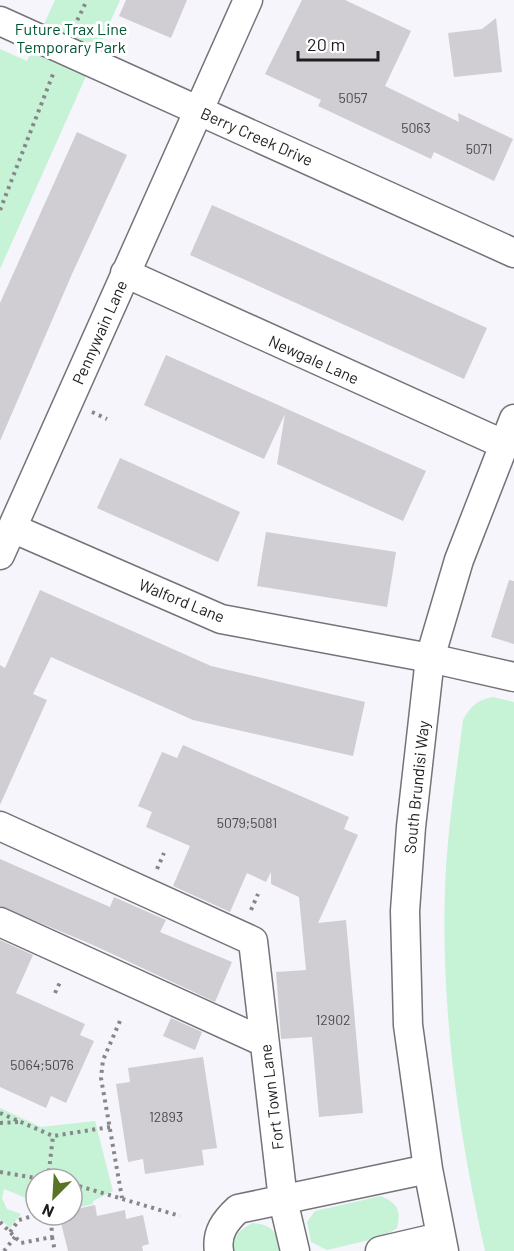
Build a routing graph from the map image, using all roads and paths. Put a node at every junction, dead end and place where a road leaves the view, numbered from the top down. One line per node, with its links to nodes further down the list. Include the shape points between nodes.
1 (87, 0): 4 (path)
2 (248, 0): 6 (street, Pennywain Lane)
3 (0, 21): 6 (street, Berry Creek Drive)
4 (73, 27)
5 (53, 74): 7 (path)
6 (200, 111): 8 (street, Berry Creek Drive); 9 (street, Pennywain Lane)
7 (0, 210)
8 (514, 253)
9 (125, 273): 11 (street, Newgale Lane); 12 (street, Pennywain Lane)
10 (514, 419): 11 (street, South Brundisi Way)
11 (503, 444): 14 (street, South Brundisi Way, via 459,560)
12 (12, 528): 13 (street, Pennywain Lane); 14 (street, Walford Lane, via 221,619)
13 (0, 555)
14 (430, 658): 15 (street, Walford Lane); 26 (street, South Brundisi Way, via 405,911 408,1025)
15 (514, 677)
16 (0, 826): 19 (street, Fort Town Lane, via 253,941)
17 (0, 922): 19 (street)
18 (120, 1021): 23 (path, via 103,1059 101,1078)
19 (264, 1042): 31 (street, Fort Town Lane)
20 (0, 1113): 21 (path)
21 (20, 1122): 22 (path); 24 (path)
22 (0, 1123)
23 (110, 1127): 24 (path); 30 (path)
24 (53, 1136): 25 (path)
25 (49, 1167)
26 (428, 1169): 31 (street); 39 (street, South Brundisi Way)
27 (0, 1172): 28 (path)
28 (24, 1177)
29 (84, 1187): 30 (path)
30 (122, 1198): 32 (path)
31 (283, 1200): 42 (street, via 238,1209 217,1239); 43 (street, Fort Town Lane)
32 (180, 1216)
33 (24, 1219): 36 (path)
34 (0, 1222): 36 (path)
35 (52, 1227): 37 (path)
36 (10, 1232): 38 (path)
37 (52, 1236): 38 (path, via 21,1244); 41 (path)
38 (15, 1237): 40 (path)
39 (442, 1244): 44 (street)
40 (4, 1251)
41 (55, 1251)
42 (219, 1251)
43 (295, 1251)
44 (380, 1251)

